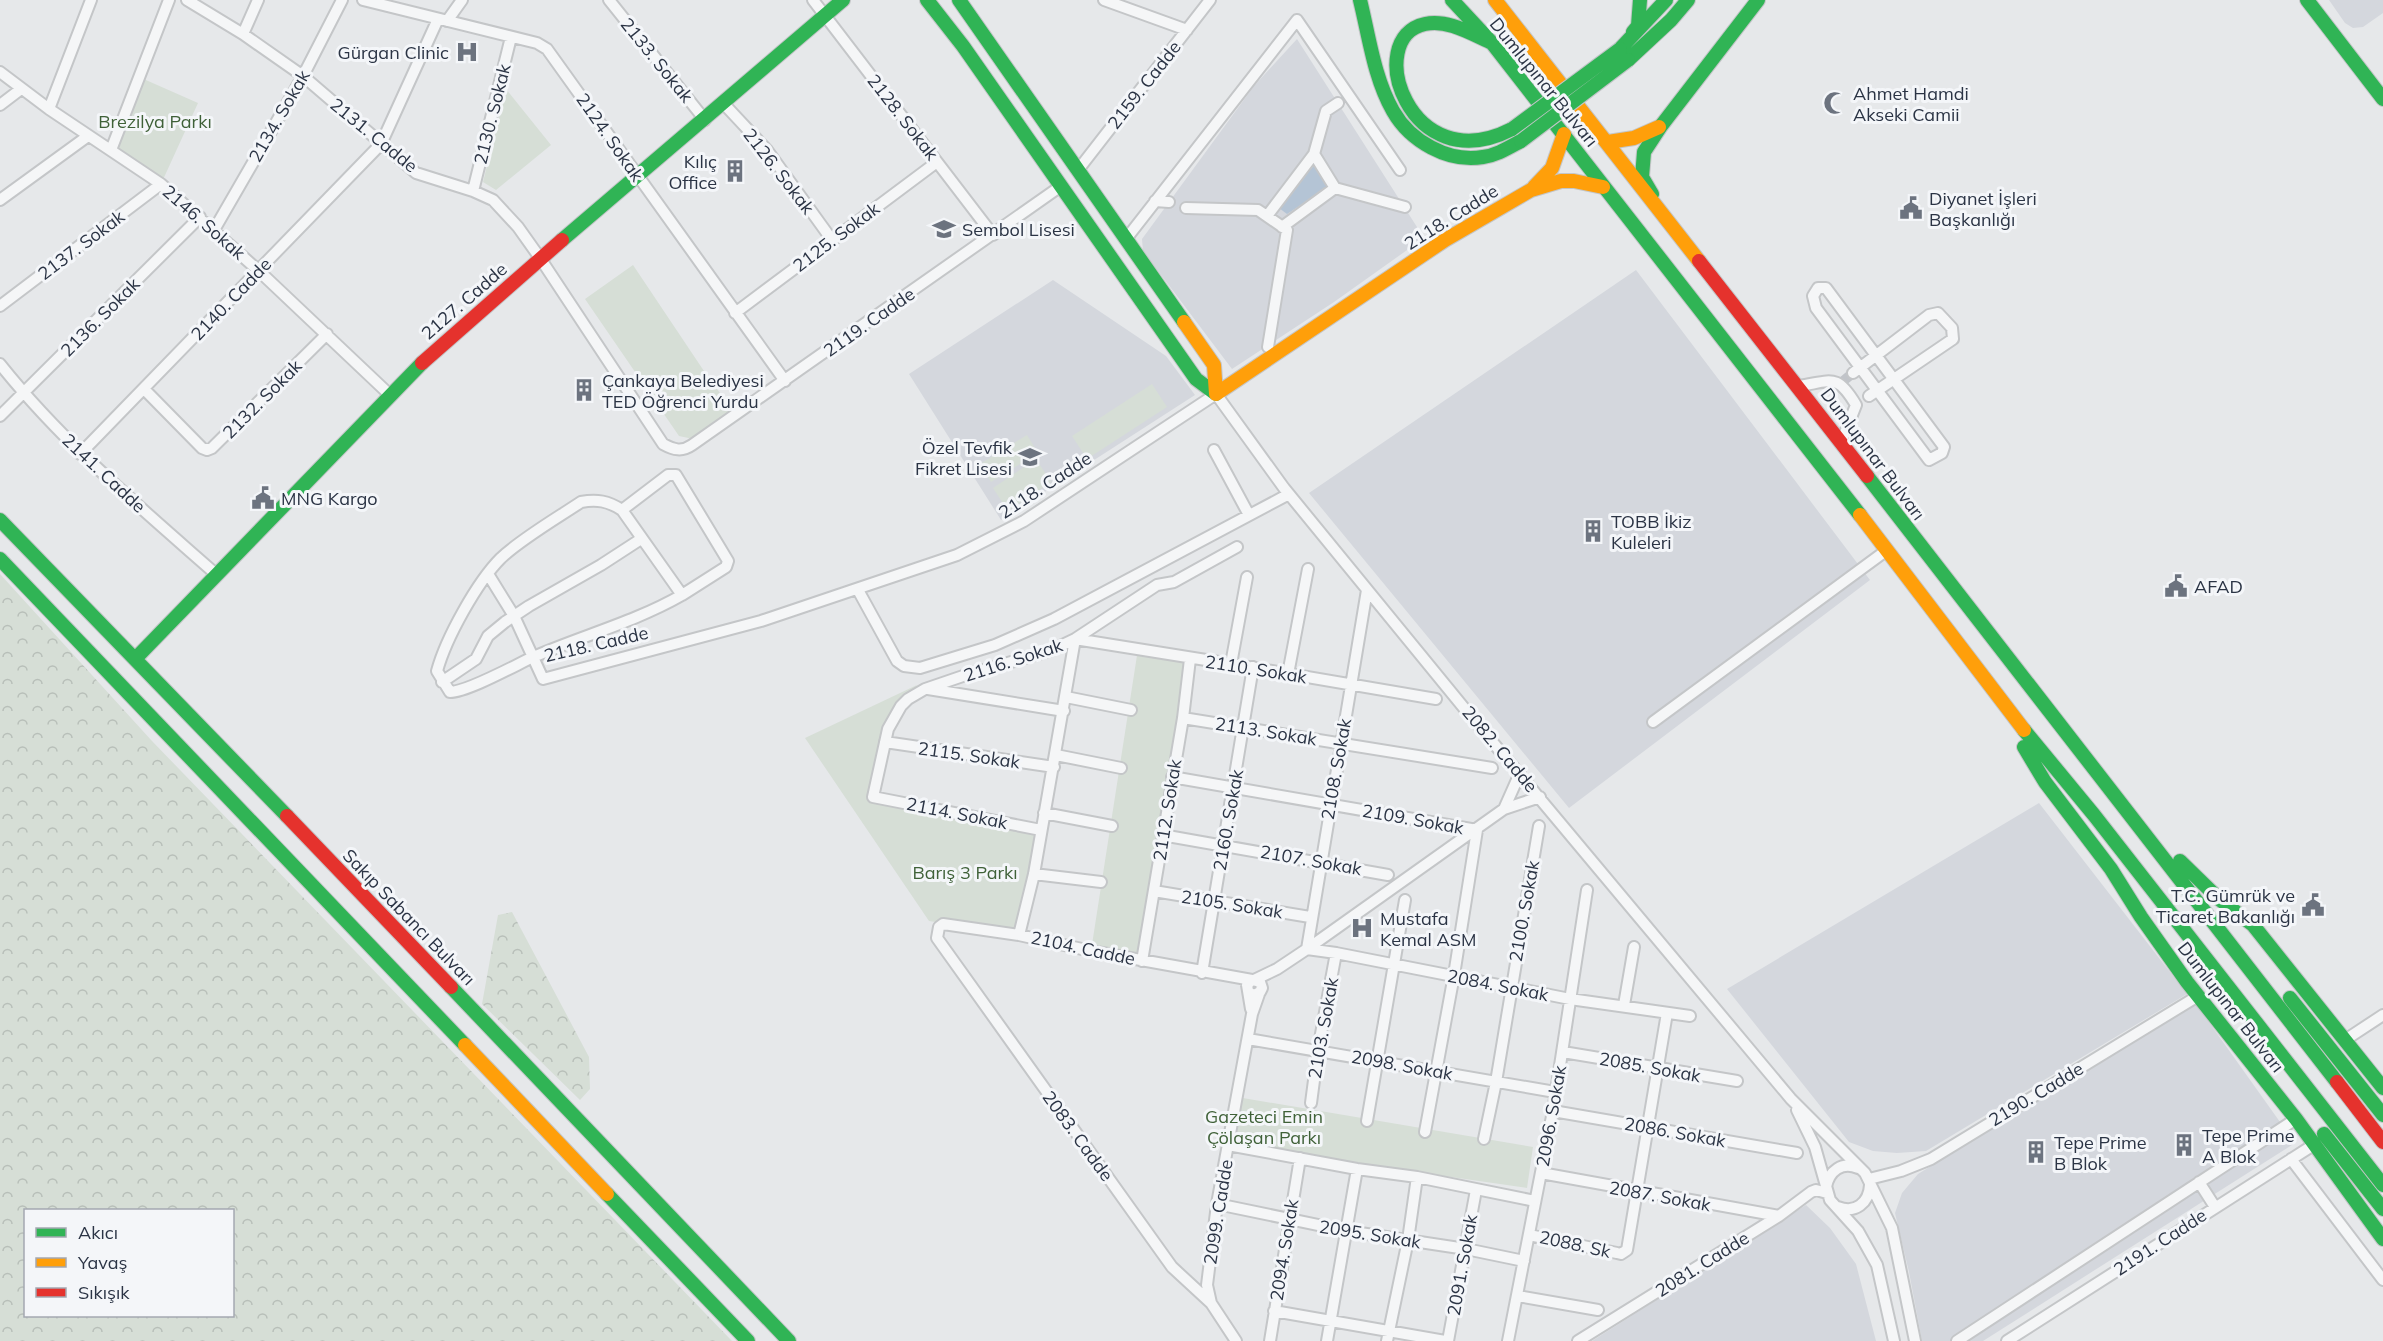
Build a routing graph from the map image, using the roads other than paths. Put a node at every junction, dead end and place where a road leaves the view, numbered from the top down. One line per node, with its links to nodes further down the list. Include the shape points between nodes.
1 (92, 0): 39 (street)
2 (169, 0): 46 (street)
3 (187, 0): 27 (street, 2131. Cadde)
4 (258, 0): 27 (street)
5 (342, 0): 33 (street, 2134. Sokak)
6 (363, 0): 25 (street, 2124. Sokak)
7 (462, 0): 25 (street, 2140. Cadde)
8 (609, 0): 40 (street, 2133. Sokak)
9 (813, 0): 24 (street, 2128. Sokak)
10 (843, 0): 24 (main road, 2127. Cadde)
11 (927, 0): 53 (main road)
12 (959, 0): 49 (main road)
13 (1104, 0): 26 (street)
14 (1210, 0): 26 (street, 2159. Cadde)
15 (1360, 0): 21 (main road, bridge, via 1384,90 1394,112 1416,139 1448,156 1473,158 1496,154 1521,141 1628,60)
16 (1452, 0): 29 (main road, Dumlupınar Bulvarı)
17 (1495, 0): 31 (main road, Dumlupınar Bulvarı)
18 (1506, 0): 31 (main road)
19 (1640, 0): 30 (main road, via 1638,26)
20 (1666, 0): 30 (main road)
21 (1688, 0)
22 (1758, 0): 41 (main road)
23 (2307, 0): 35 (main road)
24 (825, 16): 37 (main road, 2127. Cadde); 48 (street, 2128. Sokak)
25 (442, 20): 28 (street, 2124. Sokak); 45 (street, 2140. Cadde)
26 (1186, 30): 49 (street, 2159. Cadde)
27 (243, 34): 33 (street, 2131. Cadde)
28 (511, 37): 51 (street, 2124. Sokak, via 547,49); 57 (street, 2130. Sokak)
29 (1492, 43): 30 (main road, bridge, via 1440,23 1414,28 1401,40 1395,57 1402,93 1410,110 1428,129 1457,141 1480,142 1500,136); 42 (main road, Dumlupınar Bulvarı)
30 (1620, 48)
31 (1536, 52): 44 (main road, Dumlupınar Bulvarı)
32 (0, 72): 34 (street, 2146. Sokak)
33 (303, 76): 45 (street, 2131. Cadde); 67 (street, 2134. Sokak)
34 (21, 89): 38 (street); 39 (street, 2146. Sokak)
35 (2383, 99)
36 (1338, 103): 47 (street, via 1326,111)
37 (724, 104): 40 (main road, 2127. Cadde); 70 (street, 2126. Sokak, via 766,150)
38 (0, 105)
39 (49, 109): 43 (street, 2146. Sokak)
40 (705, 120): 51 (main road, 2127. Cadde)
41 (1661, 126): 44 (main road, via 1644,136); 65 (main road, via 1644,152 1642,177)
42 (1564, 134): 54 (main road, Dumlupınar Bulvarı); 56 (main road, via 1552,168)
43 (88, 136): 46 (street, 2146. Sokak); 58 (street)
44 (1608, 142): 65 (main road, Dumlupınar Bulvarı)
45 (381, 144): 57 (street, 2131. Cadde, via 416,173); 73 (street, 2140. Cadde)
46 (111, 150): 52 (street, 2146. Sokak)
47 (1314, 154): 55 (street); 63 (street)
48 (937, 162): 68 (street, 2128. Sokak); 70 (street, 2125. Sokak)
49 (1078, 170): 53 (main road); 69 (main road)
50 (1400, 170): 59 (street, via 1297,20)
51 (638, 176): 71 (main road, 2127. Cadde); 75 (street, 2124. Sokak)
52 (161, 184): 64 (street, 2146. Sokak); 74 (street, 2137. Sokak)
53 (1061, 186): 68 (street, 2119. Cadde); 72 (main road)
54 (1603, 187): 56 (main road, via 1574,181); 100 (main road, Dumlupınar Bulvarı)
55 (1335, 188): 61 (street); 66 (street)
56 (1531, 190): 85 (main road, 2118. Cadde, via 1445,240)
57 (473, 191): 71 (street, 2131. Cadde, via 493,200)
58 (0, 200)
59 (1155, 201): 60 (street); 69 (street)
60 (1169, 202)
61 (1405, 207)
62 (1186, 208): 63 (street, via 1258,210)
63 (1267, 216): 66 (street)
64 (200, 218): 67 (street, 2146. Sokak); 87 (street, 2136. Sokak)
65 (1666, 219): 83 (main road, Dumlupınar Bulvarı)
66 (1282, 226): 77 (street, via 1287,230)
67 (214, 230): 73 (street, 2146. Sokak)
68 (993, 235): 82 (street, 2119. Cadde)
69 (1126, 239): 72 (main road); 85 (main road, via 1214,365)
70 (832, 240): 75 (street, 2125. Sokak)
71 (540, 258): 88 (main road, 2127. Cadde); 91 (street, 2131. Cadde, via 663,444)
72 (1111, 258): 85 (main road, via 1196,379)
73 (259, 271): 76 (street, 2146. Sokak); 84 (street, 2140. Cadde)
74 (0, 306)
75 (735, 313): 82 (street, 2124. Sokak)
76 (327, 334): 84 (street, 2132. Sokak, via 207,450); 88 (street, 2146. Sokak)
77 (1268, 347)
78 (1876, 356): 80 (street); 80 (street, via 1826,288 1818,288 1813,296 1816,308); 81 (street); 81 (street, via 1929,315 1938,313 1952,328 1953,339)
79 (0, 363): 87 (street, 2141. Cadde)
80 (1857, 370): 86 (street)
81 (1893, 380): 86 (street); 86 (street, via 1944,447 1942,453 1929,460)
82 (785, 381): 91 (street, 2119. Cadde, via 692,445)
83 (1799, 386): 90 (main road, Dumlupınar Bulvarı); 90 (street, via 1833,380 1841,383 1857,405)
84 (144, 389): 93 (street, 2140. Cadde)
85 (1216, 393): 94 (street, 2082. Cadde); 106 (street, 2118. Cadde, via 1004,532 957,555)
86 (1873, 393)
87 (24, 394): 89 (street, 2136. Sokak); 93 (street, 2141. Cadde)
88 (390, 395): 104 (main road, 2127. Cadde)
89 (0, 416)
90 (1841, 444): 137 (main road, Dumlupınar Bulvarı)
91 (674, 450)
92 (1214, 450): 96 (street)
93 (80, 454): 104 (street, 2141. Cadde)
94 (1289, 494): 96 (street); 107 (street, 2082. Cadde)
95 (622, 510): 98 (street); 103 (street, via 595,499 581,502 502,557); 108 (street, via 668,475 676,475 728,561 726,567)
96 (1249, 515): 106 (street, via 1054,620 995,645 920,668 897,661)
97 (0, 520): 112 (main road, Sakıp Sabancı Bulvarı)
98 (641, 538): 108 (street); 109 (street)
99 (1238, 547): 110 (street, 2116. Sokak, via 1174,582 1157,585)
100 (1887, 550): 122 (main road, Dumlupınar Bulvarı); 126 (street)
101 (0, 559): 236 (main road)
102 (1308, 569): 116 (street)
103 (488, 574): 109 (street); 117 (street, via 443,651 436,671)
104 (217, 575): 112 (main road, 2127. Cadde)
105 (1247, 577): 114 (street)
106 (858, 590): 111 (street, 2118. Cadde, via 761,621 543,679)
107 (1367, 590): 118 (street, 2108. Sokak); 134 (street, 2082. Cadde)
108 (681, 595): 111 (street, via 660,608)
109 (514, 616): 111 (street); 117 (street, via 488,636 476,659)
110 (1075, 639): 113 (street, 2110. Sokak); 119 (street, 2116. Sokak, via 1052,650); 120 (street)
111 (533, 657): 117 (street, via 454,692)
112 (136, 658): 237 (main road, Sakıp Sabancı Bulvarı)
113 (1190, 659): 114 (street, 2110. Sokak); 125 (street, 2112. Sokak)
114 (1231, 664): 115 (street, 2110. Sokak)
115 (1253, 667): 116 (street, 2110. Sokak); 127 (street, 2160. Sokak)
116 (1288, 674): 118 (street, 2110. Sokak)
117 (442, 682)
118 (1350, 685): 121 (street, 2110. Sokak); 129 (street, 2108. Sokak)
119 (925, 689): 124 (street); 128 (street, 2116. Sokak, via 901,706)
120 (1066, 697): 123 (street); 124 (street)
121 (1436, 699)
122 (2001, 702): 150 (main road, Dumlupınar Bulvarı, via 2045,782); 212 (main road, Dumlupınar Bulvarı)
123 (1131, 710)
124 (1064, 711): 130 (street)
125 (1183, 718): 127 (street, 2113. Sokak); 135 (street, 2112. Sokak)
126 (1653, 722)
127 (1244, 728): 129 (street, 2113. Sokak); 136 (street, 2160. Sokak)
128 (885, 742): 131 (street, 2115. Sokak); 138 (street, 2116. Sokak)
129 (1341, 743): 133 (street, 2113. Sokak); 140 (street, 2108. Sokak)
130 (1056, 755): 131 (street); 132 (street)
131 (1054, 767): 142 (street)
132 (1121, 768)
133 (1492, 768)
134 (1521, 773): 139 (street, 2082. Cadde); 141 (street)
135 (1172, 777): 136 (street, 2109. Sokak); 147 (street, 2112. Sokak)
136 (1234, 788): 140 (street, 2109. Sokak); 148 (street, 2160. Sokak)
137 (2117, 796): 160 (main road, Dumlupınar Bulvarı); 181 (main road, via 2208,889 2253,925)
138 (873, 797): 145 (street, 2114. Sokak)
139 (1540, 797): 141 (street); 191 (street, 2082. Cadde)
140 (1330, 804): 146 (street, 2109. Sokak); 149 (street, 2108. Sokak)
141 (1504, 809): 146 (street)
142 (1044, 813): 143 (street); 145 (street)
143 (1112, 826)
144 (1539, 826): 172 (street, 2100. Sokak)
145 (1041, 830): 151 (street)
146 (1477, 830): 163 (street); 170 (street)
147 (1162, 835): 148 (street, 2107. Sokak); 155 (street, 2112. Sokak)
148 (1224, 845): 149 (street, 2107. Sokak); 156 (street, 2160. Sokak)
149 (1320, 861): 152 (street, 2107. Sokak); 158 (street, 2108. Sokak)
150 (2111, 869): 174 (main road, Dumlupınar Bulvarı); 220 (main road, via 2180,950)
151 (1034, 874): 153 (street); 161 (street)
152 (1388, 874)
153 (1101, 882)
154 (1587, 890): 175 (street, 2096. Sokak)
155 (1154, 891): 156 (street, 2105. Sokak); 165 (street, 2112. Sokak)
156 (1213, 900): 158 (street, 2105. Sokak); 168 (street, 2160. Sokak)
157 (1405, 900): 166 (street)
158 (1310, 917): 163 (street, 2108. Sokak)
159 (943, 924): 161 (street, 2104. Cadde); 231 (street, 2083. Cadde, via 937,938 1172,1267)
160 (2220, 931): 194 (main road, Dumlupınar Bulvarı, via 2252,952); 200 (main road, Dumlupınar Bulvarı)
161 (1019, 935): 165 (street, 2104. Cadde)
162 (1635, 947): 176 (street)
163 (1306, 949): 164 (street, 2084. Sokak); 167 (street)
164 (1336, 953): 166 (street, 2084. Sokak); 182 (street, 2103. Sokak)
165 (1142, 961): 168 (street, 2104. Cadde)
166 (1394, 964): 170 (street, 2084. Sokak); 184 (street)
167 (1277, 969): 171 (street); 173 (street)
168 (1202, 973): 169 (street, 2104. Cadde)
169 (1222, 975): 171 (street, 2104. Cadde); 173 (street, 2104. Cadde)
170 (1454, 975): 172 (street, 2084. Sokak); 186 (street)
171 (1253, 980): 173 (street, via 1261,984)
172 (1510, 988): 175 (street, 2084. Sokak); 188 (street, 2100. Sokak)
173 (1254, 992): 180 (street, 2099. Cadde)
174 (2198, 996): 195 (main road, Dumlupınar Bulvarı); 210 (street, 2190. Cadde, via 1931,1159)
175 (1570, 999): 176 (street, 2084. Sokak); 183 (street, 2096. Sokak)
176 (1624, 1005): 177 (street, 2084. Sokak)
177 (1667, 1014): 179 (street, 2084. Sokak); 185 (street)
178 (2383, 1015): 181 (street)
179 (1690, 1016)
180 (1248, 1039): 182 (street, 2098. Sokak); 202 (street, 2099. Cadde)
181 (2345, 1040): 189 (main road)
182 (1318, 1050): 184 (street, 2098. Sokak); 192 (street, 2103. Sokak)
183 (1563, 1052): 185 (street, 2085. Sokak); 190 (street, 2096. Sokak)
184 (1378, 1062): 186 (street, 2098. Sokak); 196 (street)
185 (1658, 1068): 187 (street, 2085. Sokak); 197 (street)
186 (1437, 1072): 188 (street, 2098. Sokak); 198 (street)
187 (1737, 1081)
188 (1496, 1082): 190 (street, 2098. Sokak); 199 (street, 2100. Sokak)
189 (2383, 1088)
190 (1555, 1092): 193 (street, 2096. Sokak)
191 (1791, 1099): 206 (street, 2082. Cadde); 215 (street, 2082. Cadde, via 1815,1147)
192 (1311, 1103)
193 (1553, 1111): 197 (street, 2086. Sokak); 208 (street, 2096. Sokak)
194 (2383, 1115)
195 (2296, 1119): 201 (main road, Dumlupınar Bulvarı); 211 (street)
196 (1366, 1121)
197 (1647, 1128): 203 (street, 2086. Sokak); 214 (street)
198 (1425, 1132)
199 (1484, 1139)
200 (2383, 1142)
201 (2314, 1144): 205 (street, 2191. Cadde); 225 (main road, Dumlupınar Bulvarı)
202 (1228, 1145): 204 (street); 217 (street, 2099. Cadde)
203 (1797, 1153)
204 (1300, 1158): 207 (street); 222 (street, 2094. Sokak)
205 (2291, 1159): 219 (street, 2191. Cadde); 229 (street)
206 (1860, 1168): 210 (street, 2082. Cadde); 215 (street, via 1846,1165 1833,1172 1826,1185)
207 (1357, 1169): 209 (street); 223 (street)
208 (1541, 1173): 214 (street, 2087. Sokak); 216 (street, 2096. Sokak)
209 (1417, 1178): 213 (street); 226 (street)
210 (1869, 1182): 218 (street, via 1867,1199 1857,1208); 245 (street, 2082. Cadde, via 1892,1228)
211 (2199, 1182): 219 (street); 246 (street)
212 (2383, 1185)
213 (1476, 1190): 216 (street); 227 (street, 2091. Sokak)
214 (1636, 1192): 221 (street, 2087. Sokak); 224 (street, 2088. Sk, via 1628,1248 1621,1254)
215 (1827, 1193): 218 (street, 2082. Cadde); 221 (street, 2081. Cadde, via 1811,1192)
216 (1535, 1201): 224 (street, 2096. Sokak)
217 (1217, 1204): 222 (street, 2095. Sokak); 231 (street, 2099. Cadde, via 1207,1285)
218 (1835, 1205): 244 (street, 2082. Cadde, via 1858,1231 1877,1265)
219 (2215, 1207): 247 (street, 2191. Cadde)
220 (2383, 1209)
221 (1779, 1216): 243 (street, 2081. Cadde)
222 (1288, 1220): 223 (street, 2095. Sokak); 233 (street, 2094. Sokak)
223 (1347, 1232): 226 (street, 2095. Sokak); 234 (street)
224 (1529, 1235): 228 (street, 2096. Sokak)
225 (2383, 1239)
226 (1408, 1240): 227 (street, 2095. Sokak); 235 (street)
227 (1466, 1249): 228 (street, 2095. Sokak); 241 (street, 2091. Sokak)
228 (1524, 1261): 230 (street, 2096. Sokak)
229 (2383, 1280)
230 (1518, 1296): 232 (street); 242 (street, 2096. Sokak)
231 (1211, 1303): 238 (street, 2083. Cadde)
232 (1598, 1310)
233 (1274, 1311): 234 (street); 239 (street, 2094. Sokak)
234 (1330, 1322): 235 (street); 240 (street)
235 (1388, 1336): 241 (street)
236 (748, 1341)
237 (789, 1341)
238 (1236, 1341)
239 (1270, 1341)
240 (1327, 1341)
241 (1446, 1341)
242 (1508, 1341)
243 (1578, 1341)
244 (1894, 1341)
245 (1915, 1341)
246 (1957, 1341)
247 (2007, 1341)

